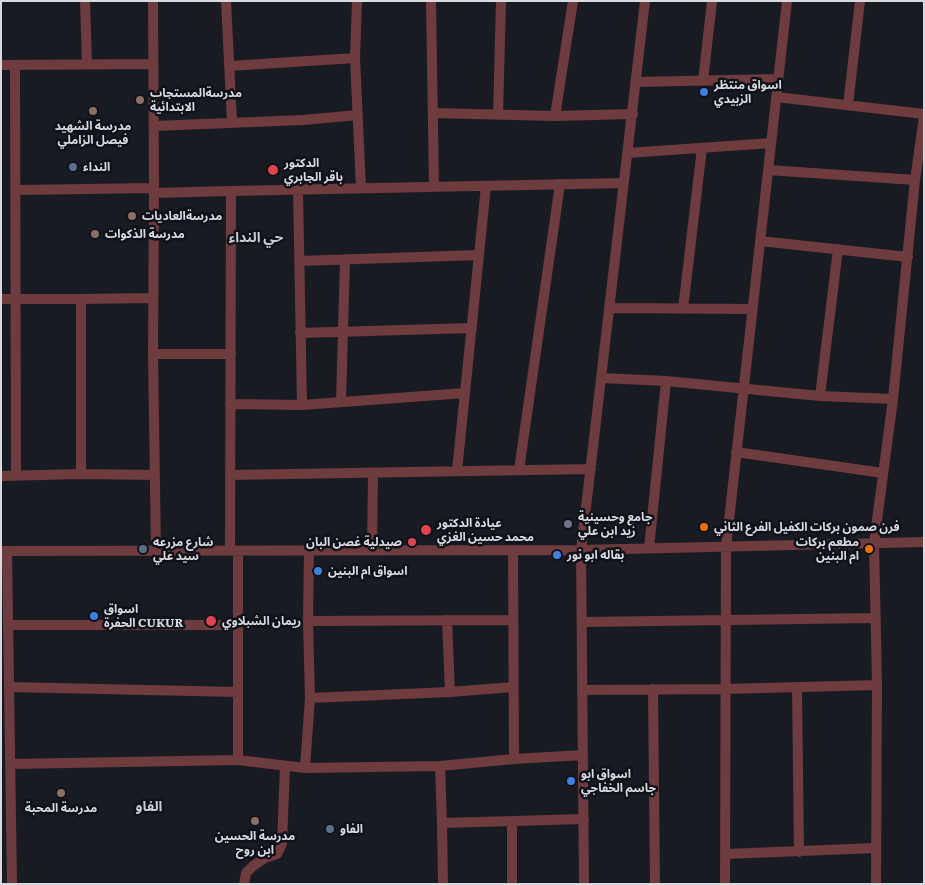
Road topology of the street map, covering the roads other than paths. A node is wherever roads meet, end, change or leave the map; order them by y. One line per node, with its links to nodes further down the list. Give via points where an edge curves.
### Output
1 (85, 1): 13 (street)
2 (153, 1): 14 (street)
3 (226, 1): 17 (street)
4 (357, 1): 12 (street)
5 (432, 1): 23 (street)
6 (501, 1): 26 (street)
7 (573, 1): 28 (street)
8 (645, 1): 20 (street)
9 (712, 1): 19 (street)
10 (787, 1): 18 (street)
11 (860, 1): 22 (street)
12 (355, 58): 17 (street); 25 (street)
13 (86, 64): 14 (street); 16 (street)
14 (152, 64): 30 (street)
15 (1, 65): 16 (street)
16 (15, 65): 42 (street)
17 (229, 66): 29 (street)
18 (778, 79): 19 (street); 21 (street)
19 (704, 81): 20 (street)
20 (636, 82): 24 (street)
21 (776, 97): 22 (street); 31 (street)
22 (848, 105): 27 (street)
23 (433, 113): 26 (street); 39 (street)
24 (633, 114): 28 (street); 33 (street)
25 (358, 115): 29 (street); 40 (street)
26 (498, 115): 28 (street)
27 (924, 115): 35 (street)
28 (555, 116)
29 (232, 122): 30 (street)
30 (154, 126): 43 (street)
31 (771, 143): 32 (street); 34 (street)
32 (702, 148): 33 (street); 56 (street)
33 (628, 153): 36 (street)
34 (768, 170): 35 (street); 45 (street)
35 (916, 180): 48 (street)
36 (624, 183): 37 (street); 55 (street)
37 (560, 184): 38 (street); 74 (street)
38 (486, 186): 39 (street); 47 (street)
39 (434, 187): 40 (street)
40 (361, 188): 41 (street)
41 (298, 189): 44 (street); 50 (street)
42 (16, 190): 43 (street); 53 (street)
43 (154, 190): 44 (street); 51 (street)
44 (231, 190): 62 (street)
45 (760, 241): 46 (street); 57 (street)
46 (838, 249): 48 (street); 67 (street)
47 (479, 255): 49 (street); 58 (street)
48 (908, 256): 68 (street)
49 (344, 259): 50 (street); 59 (street)
50 (299, 260): 60 (street)
51 (154, 298): 54 (street); 61 (street)
52 (1, 299): 53 (street)
53 (16, 299): 54 (street); 82 (street)
54 (81, 299): 78 (street)
55 (610, 308): 56 (street); 63 (street)
56 (683, 309): 57 (street)
57 (752, 309): 65 (street)
58 (472, 328): 59 (street); 66 (street)
59 (343, 331): 60 (street); 69 (street)
60 (300, 333): 71 (street)
61 (153, 354): 62 (street); 79 (street)
62 (231, 354): 70 (street)
63 (601, 378): 64 (street); 73 (street)
64 (666, 381): 65 (street); 86 (street)
65 (743, 388): 67 (street); 72 (street)
66 (465, 393): 69 (street); 75 (street)
67 (820, 396): 68 (street)
68 (893, 399): 77 (street)
69 (341, 402): 71 (street)
70 (230, 404): 71 (street); 80 (street)
71 (302, 405)
72 (736, 452): 77 (street); 85 (street)
73 (591, 469): 74 (street); 90 (street)
74 (519, 470): 75 (street)
75 (457, 471): 76 (street)
76 (373, 473): 80 (street); 88 (street)
77 (884, 473): 84 (street)
78 (81, 474): 79 (street); 82 (street)
79 (155, 475): 92 (street)
80 (230, 475): 93 (street)
81 (1, 476): 82 (street)
82 (16, 476)
83 (924, 542): 84 (street)
84 (874, 543): 85 (street); 94 (street)
85 (726, 547): 86 (street); 98 (street)
86 (649, 548): 90 (street)
87 (310, 550): 88 (street); 93 (street); 97 (street)
88 (372, 550): 89 (street)
89 (512, 550): 90 (street); 96 (street)
90 (581, 550): 99 (street)
91 (4, 551): 92 (street); 100 (street)
92 (156, 551): 93 (street)
93 (234, 551): 101 (street)
94 (876, 618): 98 (street); 102 (street)
95 (447, 620): 96 (street); 97 (street); 110 (street)
96 (513, 620): 104 (street)
97 (308, 621): 111 (street)
98 (726, 621): 99 (street); 107 (street)
99 (582, 622): 108 (street)
100 (8, 625): 101 (street); 103 (street)
101 (238, 625): 109 (street)
102 (877, 685): 105 (street); 122 (street)
103 (9, 687): 109 (street); 115 (street)
104 (514, 687): 110 (street); 113 (street)
105 (797, 687): 107 (street); 123 (street)
106 (653, 689): 107 (street); 108 (street); 130 (street)
107 (725, 689): 124 (street)
108 (582, 690): 112 (street)
109 (238, 692): 114 (street)
110 (450, 692): 111 (street)
111 (310, 698): 118 (street)
112 (583, 755): 113 (street); 119 (street)
113 (514, 759): 117 (street)
114 (238, 760): 115 (street); 116 (street)
115 (10, 764): 125 (street)
116 (285, 766): 118 (street); 126 (street, via 282,844 277,854 252,866 246,873)
117 (440, 766): 118 (street); 121 (street)
118 (305, 768)
119 (584, 819): 120 (street); 129 (street)
120 (512, 821): 121 (street); 128 (street)
121 (442, 823): 127 (street)
122 (876, 848): 123 (street); 132 (street)
123 (799, 852): 124 (street)
124 (726, 854): 131 (street)
125 (12, 884)
126 (244, 884)
127 (443, 884)
128 (512, 884)
129 (584, 884)
130 (655, 884)
131 (725, 884)
132 (876, 884)

